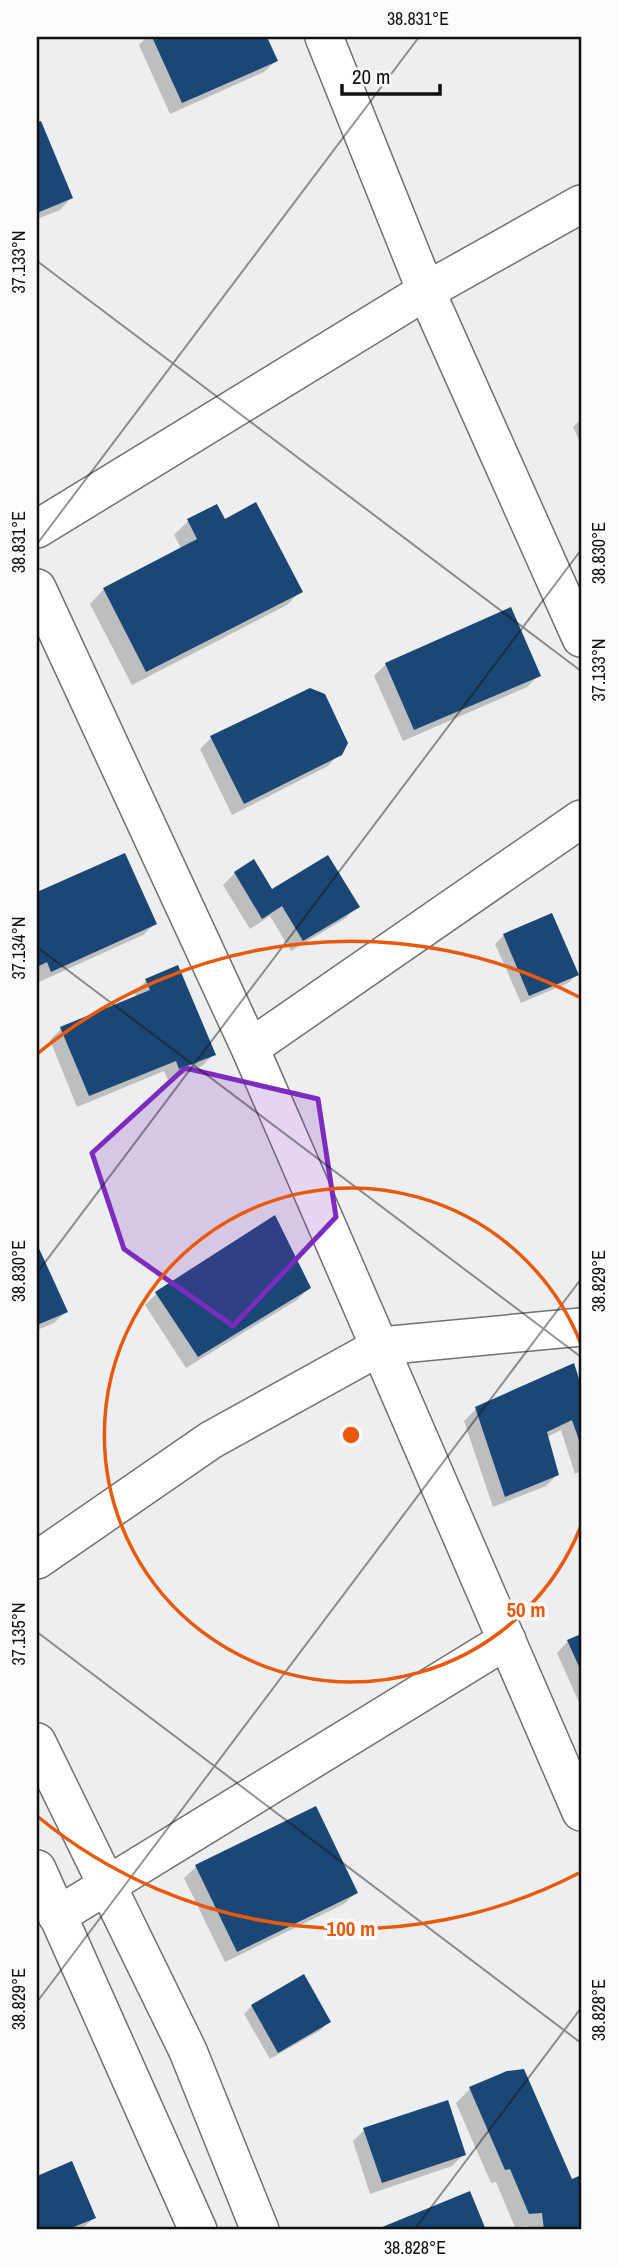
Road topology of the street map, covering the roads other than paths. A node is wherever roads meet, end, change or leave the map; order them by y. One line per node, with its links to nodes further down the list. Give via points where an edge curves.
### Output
1 (324, 37): 3 (street)
2 (581, 204): 3 (street)
3 (426, 291): 4 (street); 6 (street)
4 (37, 529)
5 (37, 588): 8 (street)
6 (581, 638)
7 (581, 819): 8 (street)
8 (250, 1048): 10 (street)
9 (581, 1327): 10 (street)
10 (381, 1346): 11 (street, via 211,1440); 12 (street)
11 (37, 1560)
12 (507, 1640): 14 (street); 16 (street)
13 (37, 1742): 16 (street)
14 (581, 1812)
15 (37, 1869): 17 (street)
16 (106, 1886): 17 (street); 19 (street, via 188,2051)
17 (57, 1916): 18 (street)
18 (198, 2230)
19 (260, 2230)

